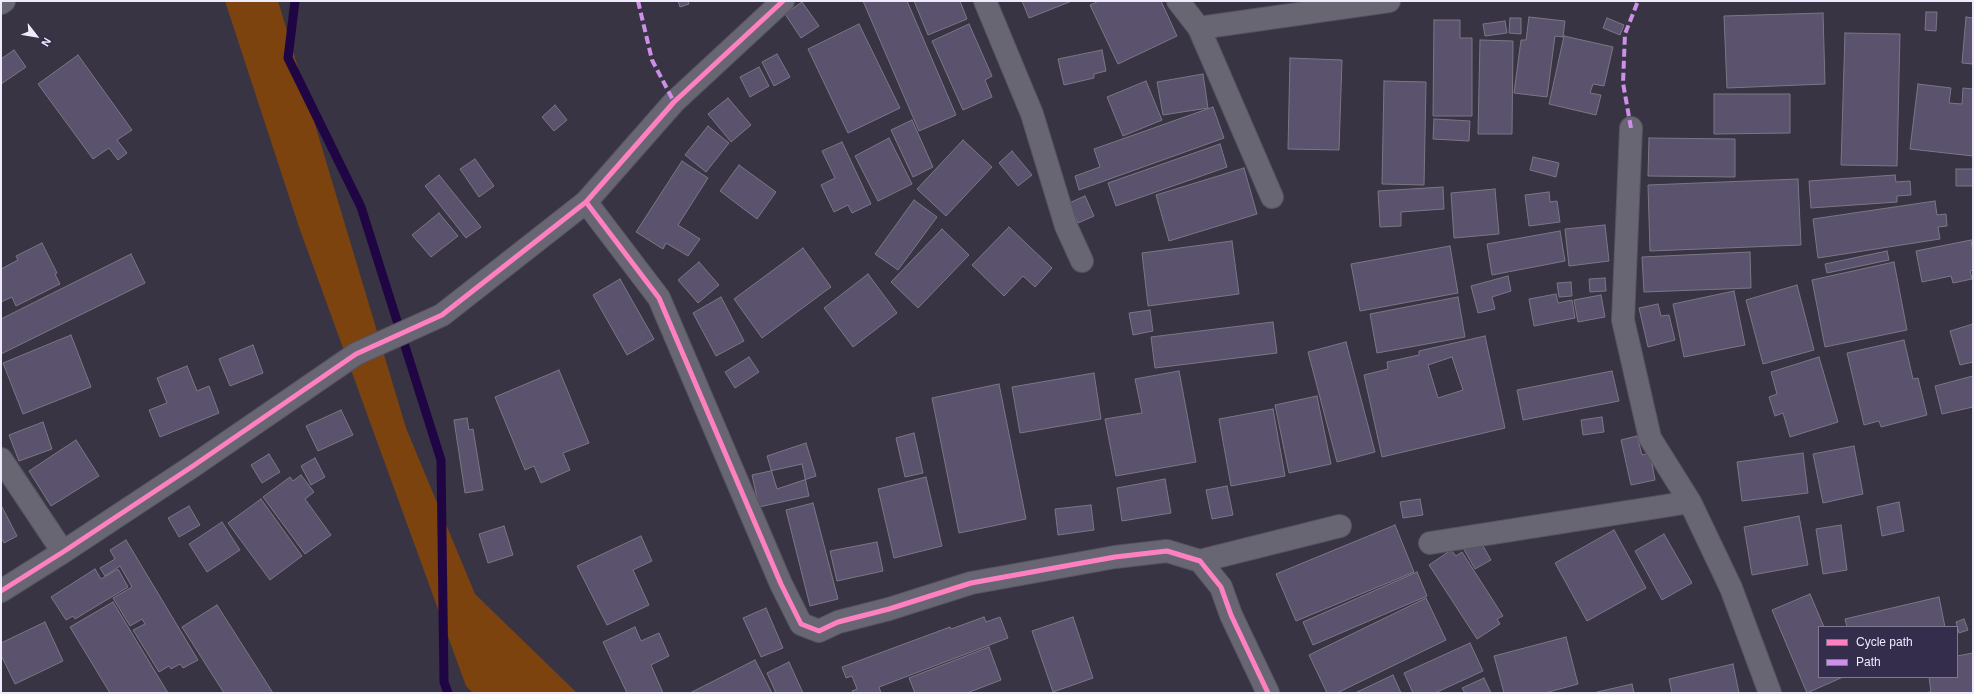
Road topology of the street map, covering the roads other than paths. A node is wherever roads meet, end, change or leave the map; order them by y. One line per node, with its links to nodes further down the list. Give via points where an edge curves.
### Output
1 (4, 1): 6 (street)
2 (783, 1): 10 (street, via 674,102)
3 (985, 1): 11 (street, via 1032,114 1066,226)
4 (1178, 1): 7 (street)
5 (1389, 1): 7 (street)
6 (1, 3)
7 (1199, 28): 9 (street)
8 (1631, 128): 13 (street, via 1623,320 1650,438)
9 (1272, 197)
10 (586, 202): 16 (street, via 442,314 356,354); 17 (street, via 659,298 781,584 801,624 819,631 838,622 971,583 1115,557 1166,551)
11 (1082, 261)
12 (1, 459): 16 (street)
13 (1690, 502): 15 (street); 20 (street, via 1730,588)
14 (1340, 526): 17 (street)
15 (1430, 543)
16 (63, 552): 18 (street)
17 (1200, 561): 19 (street, via 1221,587 1231,615)
18 (1, 591)
19 (1268, 693)
20 (1770, 693)

